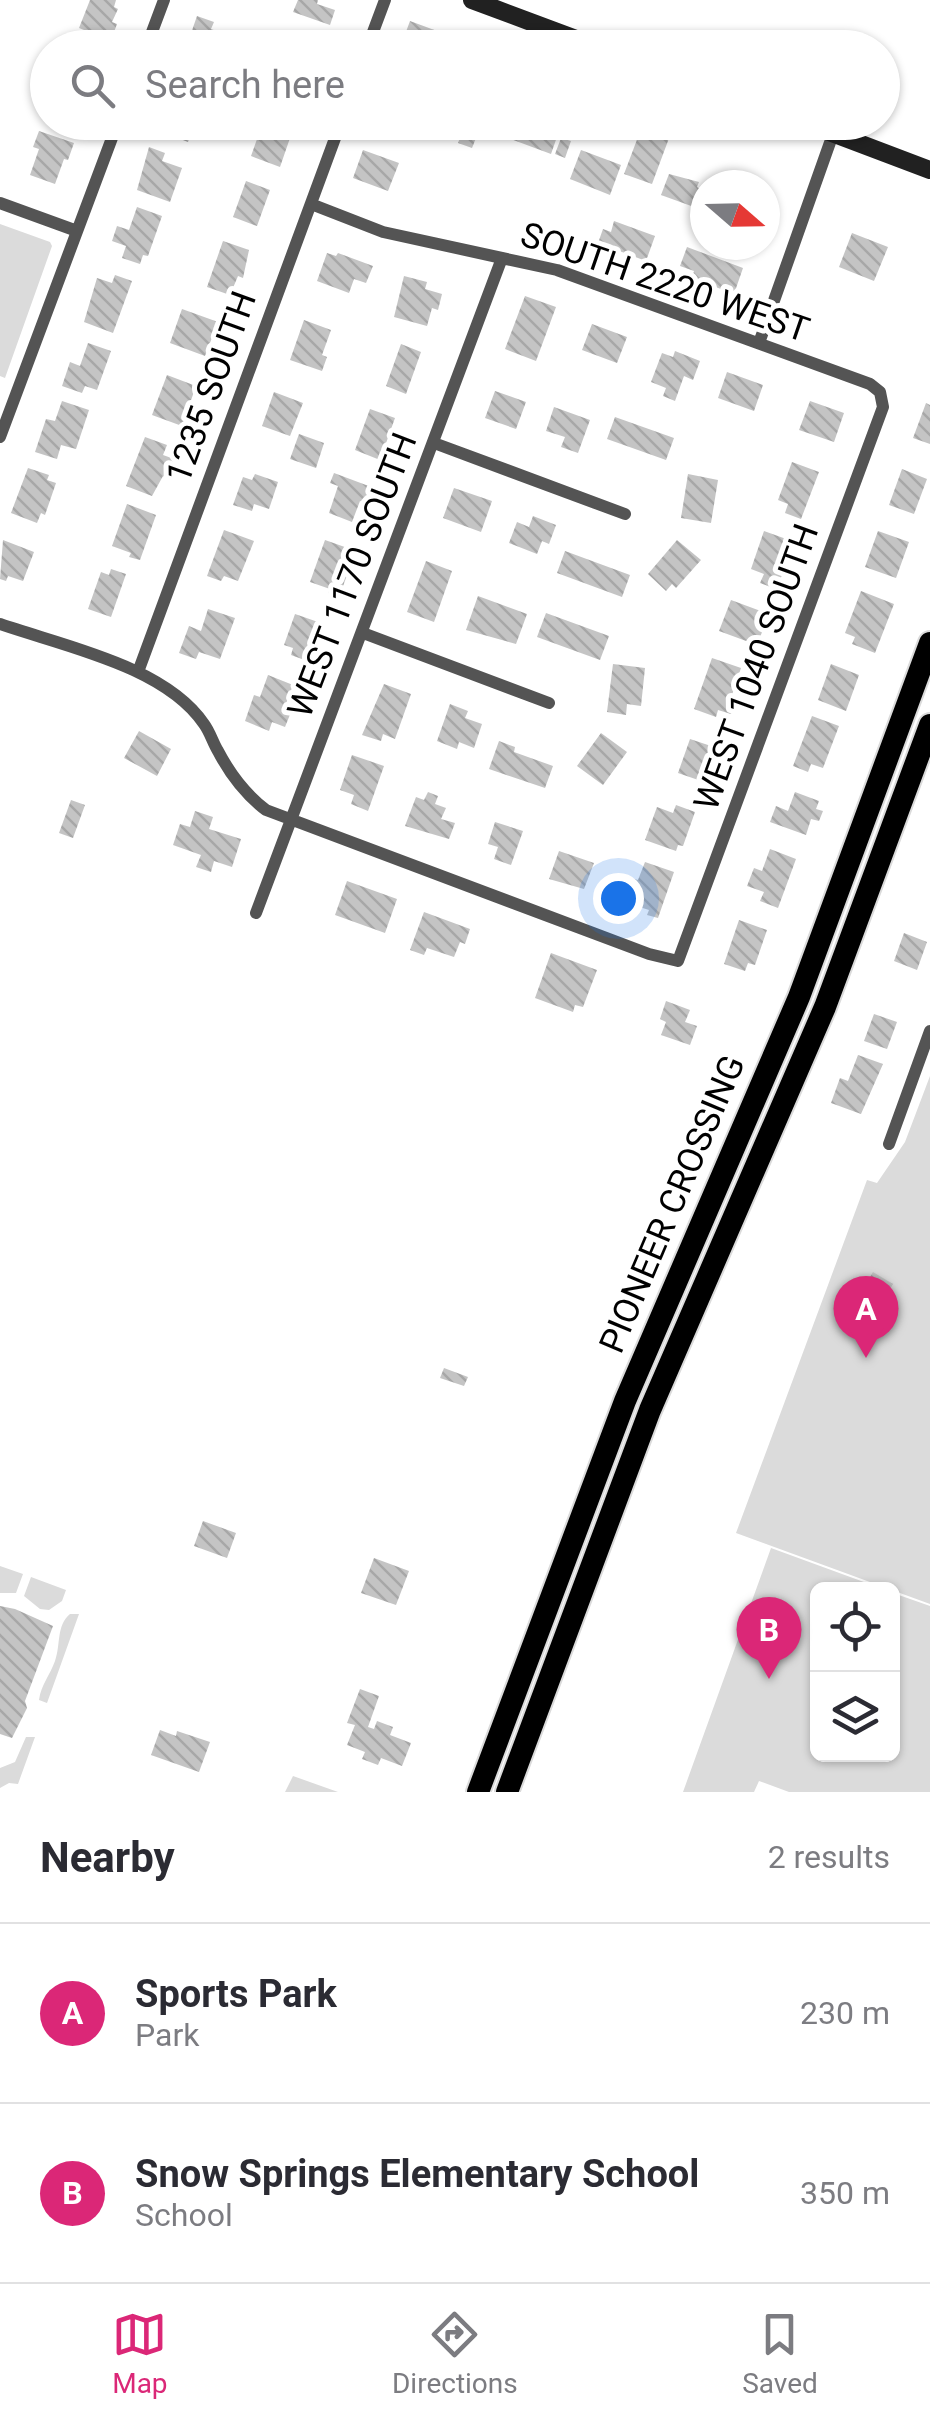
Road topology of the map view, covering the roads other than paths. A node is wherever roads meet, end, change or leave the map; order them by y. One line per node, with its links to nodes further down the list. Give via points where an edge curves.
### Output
1 (164, 0): 4 (street)
2 (384, 0): 5 (street)
3 (472, 0): 6 (main road)
4 (153, 30)
5 (374, 30)
6 (552, 30)
7 (111, 140): 14 (street)
8 (334, 140): 13 (street, 1235 SOUTH)
9 (831, 140): 16 (street)
10 (849, 140): 11 (main road)
11 (930, 170)
12 (0, 203): 14 (street)
13 (311, 204): 15 (street, SOUTH 2220 WEST, via 384,232); 24 (street, 1235 SOUTH)
14 (77, 230): 18 (street)
15 (502, 258): 16 (street, SOUTH 2220 WEST, via 556,270); 19 (street, WEST 1170 SOUTH)
16 (759, 343): 17 (street, SOUTH 2220 WEST)
17 (880, 392): 27 (street, WEST 1040 SOUTH, via 883,407 678,961)
18 (0, 436)
19 (434, 443): 20 (street); 22 (street, WEST 1170 SOUTH)
20 (625, 514)
21 (0, 624): 24 (street)
22 (363, 633): 25 (street); 27 (street, WEST 1170 SOUTH)
23 (930, 643): 31 (highway, PIONEER CROSSING, via 799,998 625,1401)
24 (138, 672): 27 (street, via 172,691 204,723 246,795)
25 (549, 704)
26 (930, 725): 32 (highway, PIONEER CROSSING, via 825,1007 650,1410)
27 (292, 820): 28 (street, WEST 1170 SOUTH)
28 (256, 914)
29 (930, 1031): 30 (street)
30 (889, 1144)
31 (478, 1792)
32 (507, 1792)

